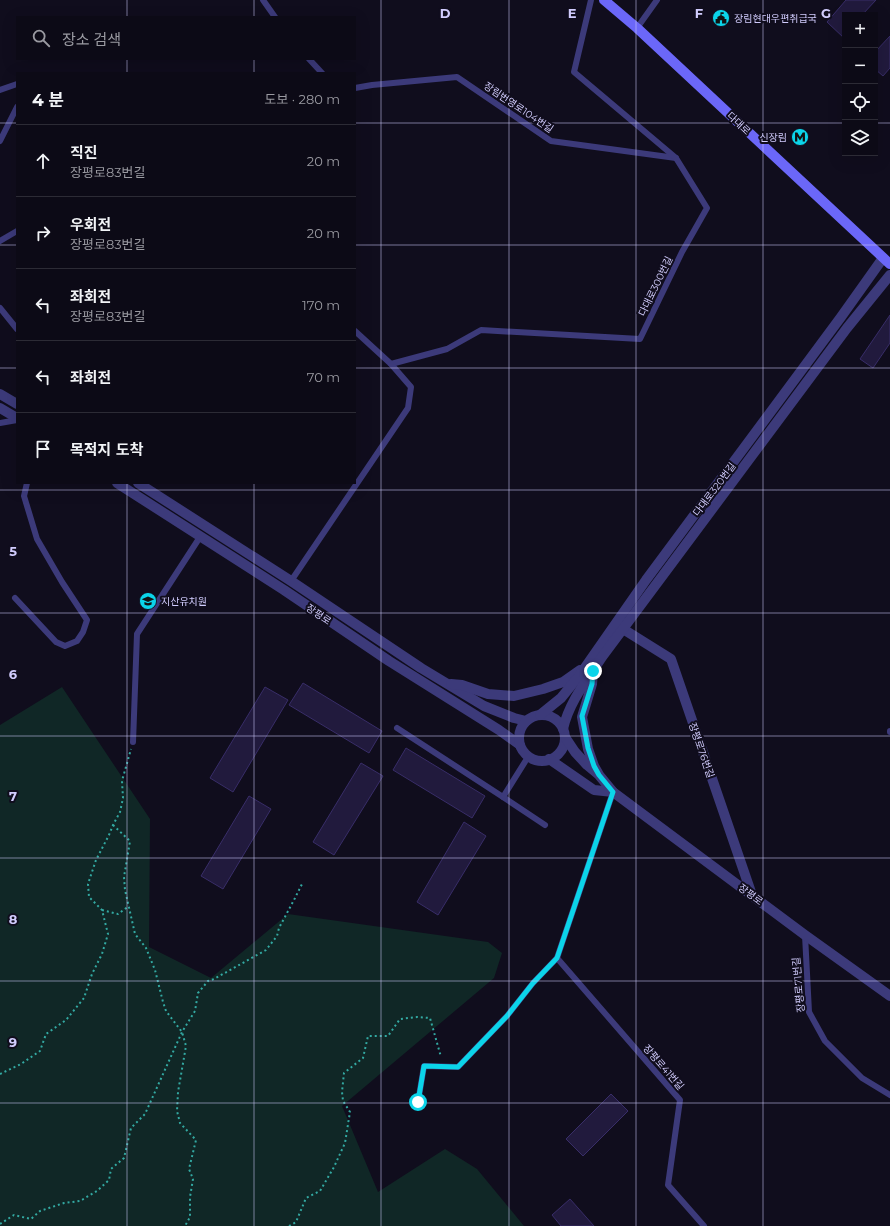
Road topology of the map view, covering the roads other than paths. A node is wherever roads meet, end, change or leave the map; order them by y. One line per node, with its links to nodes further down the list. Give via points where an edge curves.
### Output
1 (263, 0): 5 (lane)
2 (591, 0): 14 (lane, 다대로300번길, via 574,72)
3 (604, 0): 6 (main road, 다대로)
4 (657, 0): 6 (lane)
5 (274, 16)
6 (637, 28): 17 (main road, 다대로)
7 (310, 60): 8 (lane)
8 (321, 72)
9 (16, 84): 11 (lane)
10 (356, 88): 14 (lane, 장림번영로104번길, via 457,77 551,141)
11 (0, 90)
12 (16, 109): 13 (lane)
13 (0, 141)
14 (676, 158): 22 (lane, 다대로300번길, via 707,208 682,252 640,339 481,330 447,349)
15 (16, 232): 16 (lane)
16 (0, 241)
17 (887, 261): 38 (street, 다대로320번길, via 836,324 646,580)
18 (890, 275): 37 (street, 다대로320번길, via 847,328)
19 (0, 308): 20 (lane)
20 (16, 328)
21 (356, 332): 22 (lane)
22 (391, 364): 34 (lane, via 411,387 408,408)
23 (0, 394): 24 (street)
24 (16, 403)
25 (0, 408): 26 (street)
26 (16, 418)
27 (16, 419): 28 (lane)
28 (0, 423)
29 (27, 484): 36 (lane, via 24,496 37,539 87,620 83,632 77,641 65,646 56,642)
30 (119, 484): 33 (street, 장평로)
31 (140, 484): 32 (street, 장평로)
32 (206, 528): 33 (street); 34 (street, 장평로)
33 (200, 537): 35 (street, 장평로); 44 (lane, via 137,634)
34 (290, 581): 35 (street); 39 (street, 장평로)
35 (284, 590): 45 (street, 장평로, via 389,662 499,730)
36 (15, 598)
37 (623, 629): 38 (street, 다대로320번길); 52 (street, 장평로76번길, via 671,658)
38 (590, 668): 39 (street, via 563,682 514,696 488,694 462,685); 40 (street, 다대로320번길, via 561,698); 43 (street, 다대로320번길, via 565,718); 48 (street, via 592,684 582,716 588,748)
39 (447, 684): 41 (street, 장평로, via 484,706)
40 (540, 714): 41 (street); 43 (street, via 555,719 561,724)
41 (526, 721): 45 (street, via 519,734)
42 (397, 728): 50 (lane)
43 (564, 733): 47 (street, via 563,747); 48 (street, via 575,752)
44 (133, 742)
45 (520, 746): 46 (street)
46 (528, 757): 47 (street, via 538,761); 50 (lane)
47 (549, 760): 49 (street, via 594,790)
48 (599, 775): 49 (street, 장평로)
49 (613, 792): 52 (street, 장평로); 54 (lane)
50 (503, 796): 51 (lane)
51 (545, 825)
52 (752, 895): 53 (street, 장평로)
53 (804, 934): 55 (street, 장평로); 56 (lane, 장평로71번길, via 809,1012 825,1042 862,1078)
54 (557, 958): 57 (lane, via 458,1067 424,1066); 58 (lane, 장평로41번길, via 680,1100 668,1186)
55 (890, 996)
56 (890, 1095)
57 (418, 1102)
58 (704, 1226)

